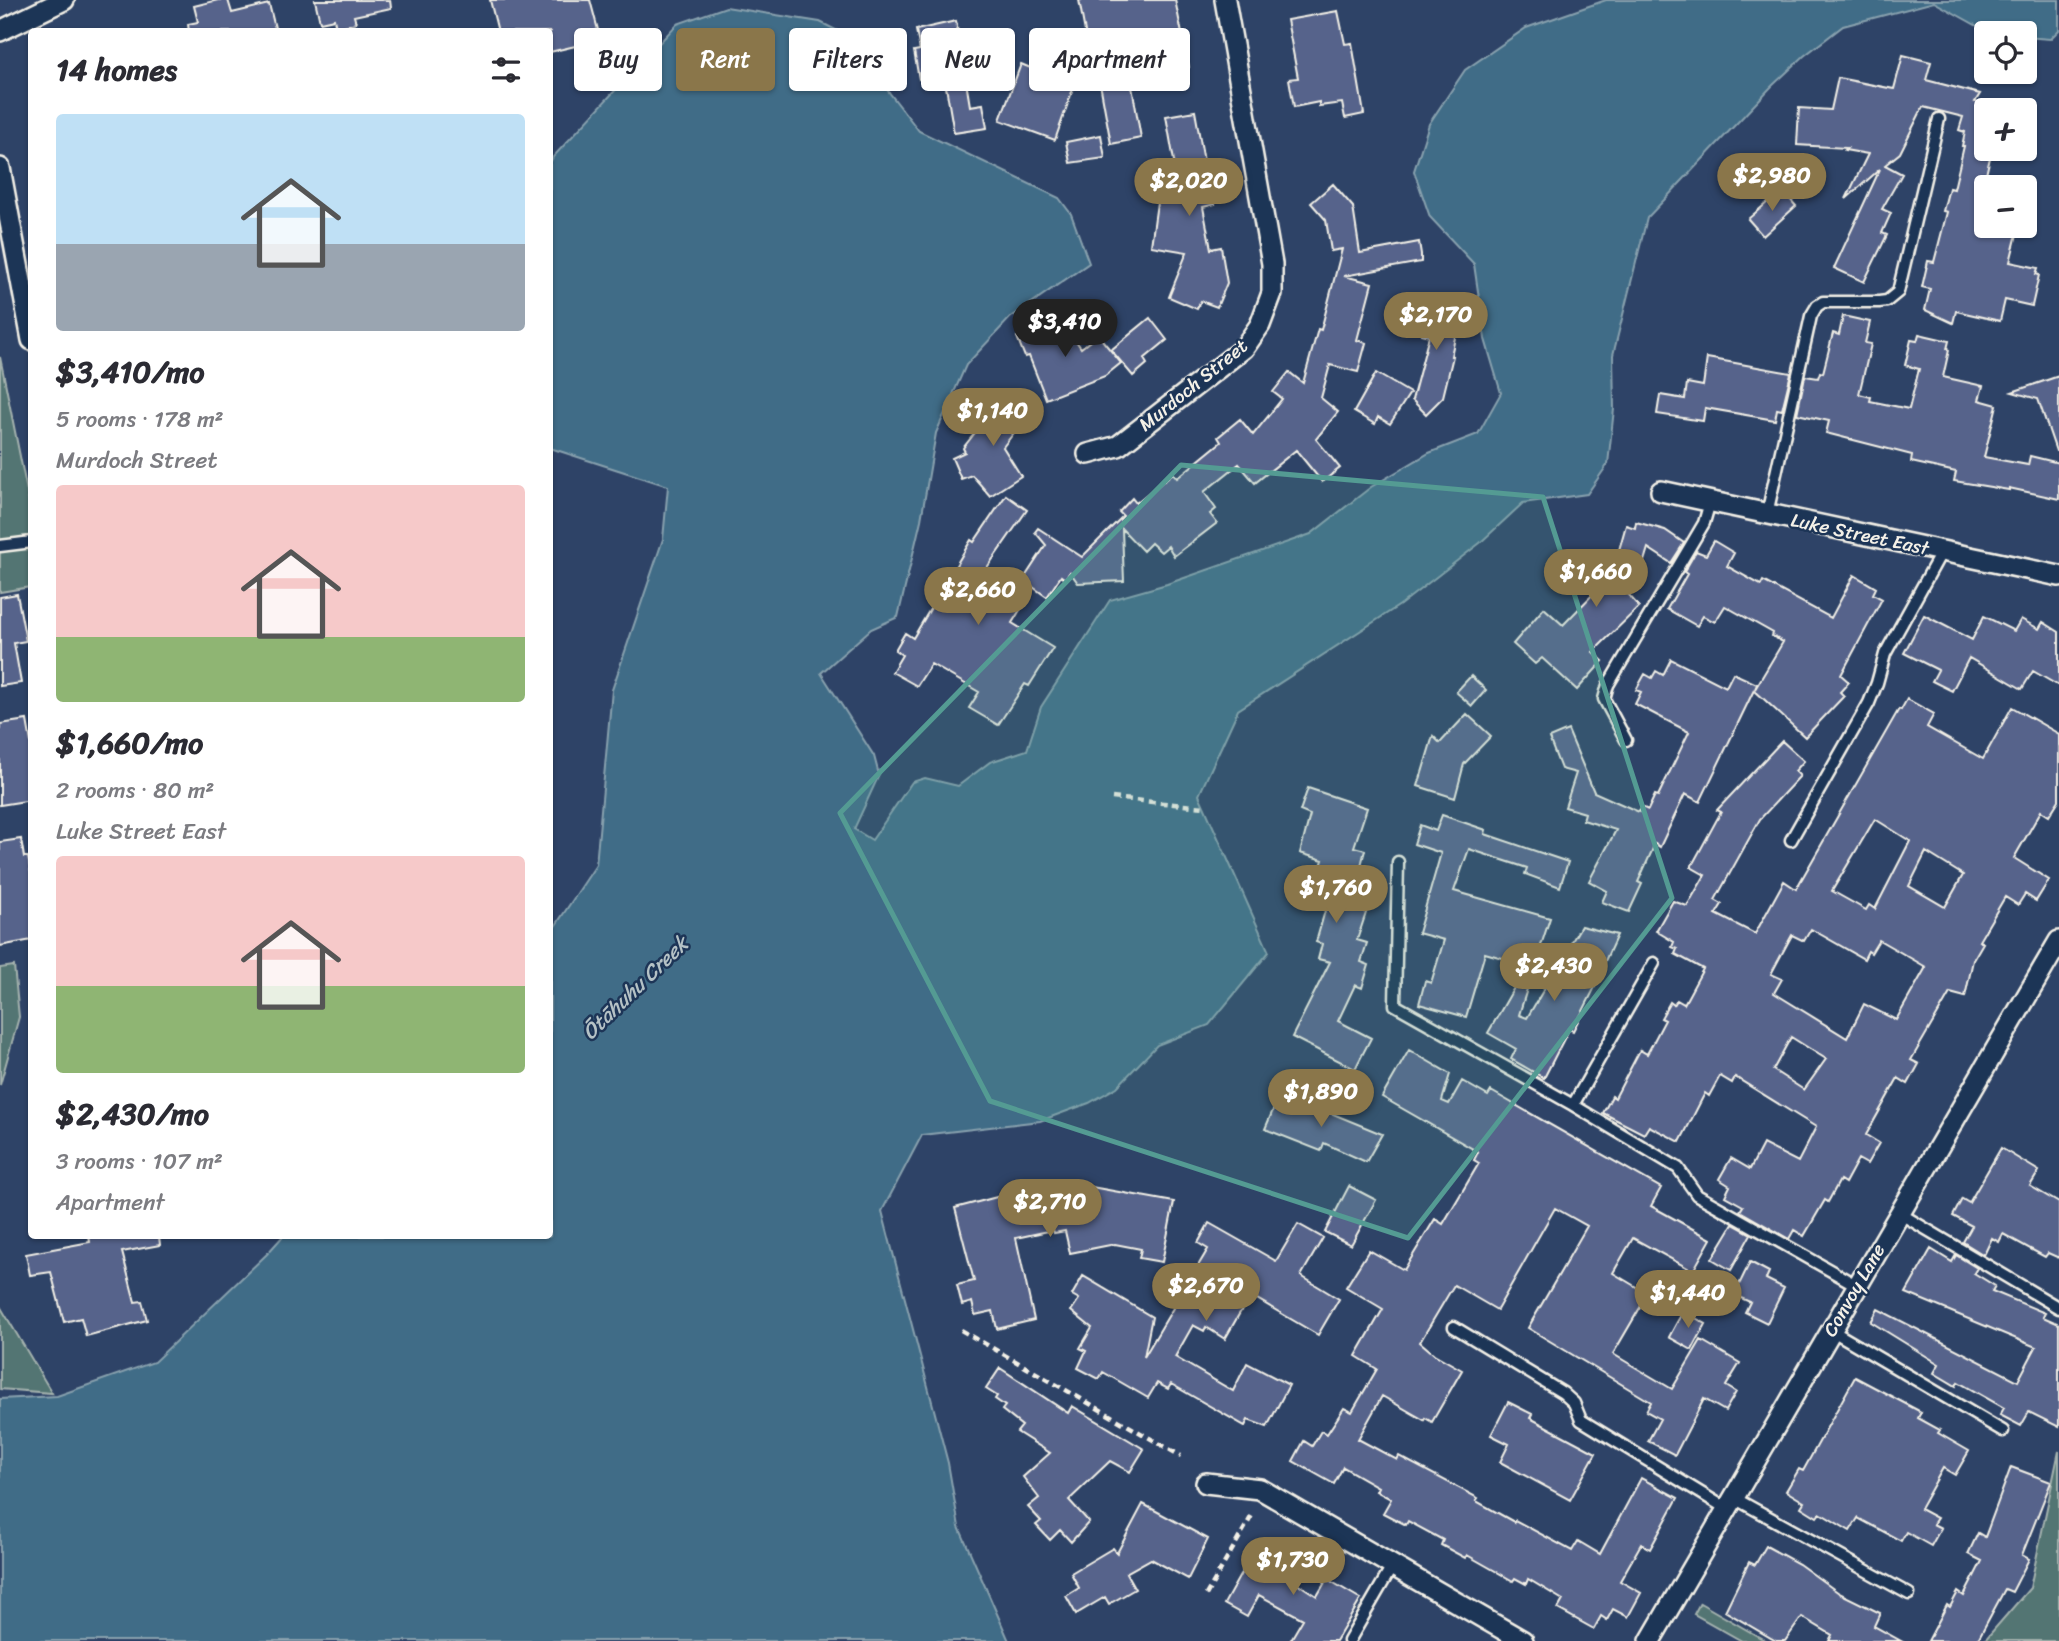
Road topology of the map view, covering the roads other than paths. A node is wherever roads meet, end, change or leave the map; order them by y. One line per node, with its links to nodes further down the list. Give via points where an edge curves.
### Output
1 (64, 0): 3 (street)
2 (1225, 0): 7 (street, Murdoch Street, via 1272,264 1272,293 1260,325 1244,348 1118,446)
3 (0, 31)
4 (1939, 119): 10 (lane, via 1898,292 1879,302 1823,302 1811,316)
5 (0, 168): 6 (street)
6 (28, 318)
7 (1088, 454)
8 (1661, 491): 9 (street, Luke Street East)
9 (1710, 502): 10 (street, Luke Street East); 15 (lane, via 1704,523 1608,685 1604,699)
10 (1768, 514): 13 (street, Luke Street East)
11 (28, 542): 12 (lane)
12 (0, 546)
13 (1942, 551): 14 (street, Luke Street East); 16 (lane, via 1885,654 1869,703)
14 (2059, 576)
15 (1626, 740)
16 (1791, 840)
17 (1398, 862): 20 (lane, via 1395,1005)
18 (2059, 941): 21 (street, Convoy Lane)
19 (1654, 963): 20 (lane)
20 (1573, 1105): 22 (lane, via 1678,1168 1696,1195)
21 (1899, 1213): 22 (street, Convoy Lane); 23 (lane)
22 (1856, 1286): 25 (street, Convoy Lane)
23 (2059, 1308)
24 (1454, 1328): 28 (lane, via 1563,1393 1574,1403 1581,1420)
25 (1831, 1329): 26 (lane); 28 (street, Convoy Lane)
26 (2003, 1430)
27 (1206, 1483): 29 (street, via 1260,1489)
28 (1730, 1504): 30 (lane); 33 (street, Convoy Lane)
29 (1393, 1565): 31 (lane); 32 (street)
30 (1909, 1594)
31 (1349, 1641)
32 (1523, 1641)
33 (1650, 1641)

